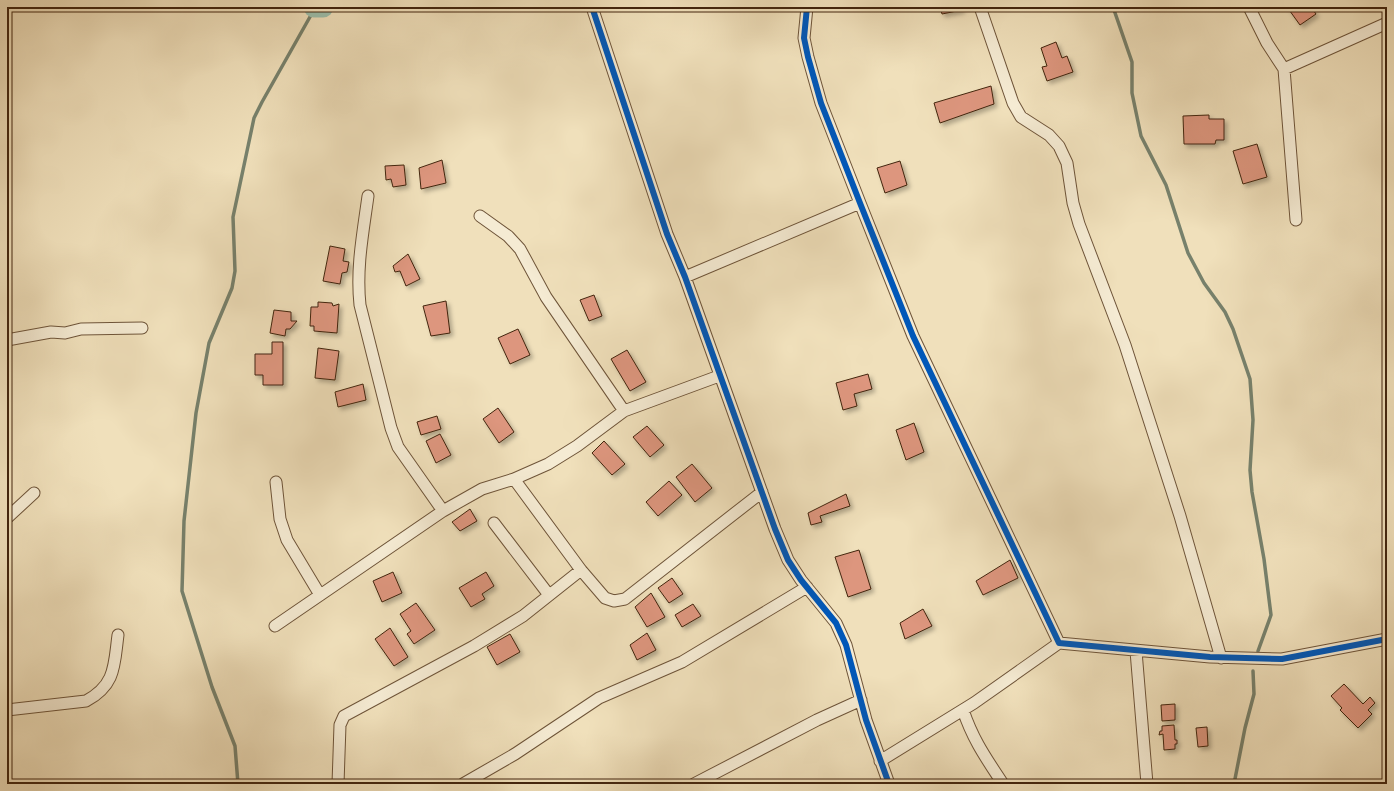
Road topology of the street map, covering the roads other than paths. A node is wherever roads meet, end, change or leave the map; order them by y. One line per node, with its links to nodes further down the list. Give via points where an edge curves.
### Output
1 (592, 7): 11 (street, via 667,234)
2 (808, 7): 8 (street, via 804,38 808,57 821,103)
3 (980, 7): 32 (street, via 1013,103 1021,116 1049,135 1059,146 1067,163 1079,224 1125,345 1180,516)
4 (1249, 7): 6 (street)
5 (1387, 23): 6 (street)
6 (1284, 69): 10 (street)
7 (368, 196): 20 (street, via 359,258 360,305 398,447)
8 (860, 203): 11 (street); 30 (street, via 913,336)
9 (480, 216): 15 (street, via 508,236 520,249 546,297)
10 (1296, 220)
11 (685, 277): 14 (street)
12 (142, 328): 13 (street, via 81,329)
13 (7, 340)
14 (720, 376): 15 (street); 18 (street)
15 (624, 411): 16 (street, via 566,454)
16 (514, 479): 20 (street, via 482,489); 23 (street)
17 (276, 482): 25 (street, via 280,519 287,540)
18 (762, 492): 23 (street, via 625,599 614,601 605,598); 24 (street, via 788,560)
19 (34, 493): 21 (street)
20 (443, 511): 25 (street)
21 (7, 518)
22 (494, 523): 26 (street)
23 (581, 570): 26 (street)
24 (807, 587): 33 (street, via 836,623 846,645); 38 (street, via 682,662 599,698 515,754)
25 (320, 595): 27 (street)
26 (549, 595): 37 (street, via 523,616 474,646 344,716 340,725)
27 (275, 626)
28 (118, 635): 34 (street, via 112,673 107,685 98,694 86,700)
29 (1387, 639): 32 (street, via 1282,659)
30 (1058, 643): 31 (street); 35 (street)
31 (1136, 651): 32 (street); 42 (street)
32 (1221, 658)
33 (861, 700): 36 (street); 39 (street)
34 (7, 710)
35 (962, 710): 36 (street); 41 (street, via 978,747)
36 (880, 760): 40 (street)
37 (338, 784)
38 (463, 784)
39 (694, 784)
40 (889, 784)
41 (1003, 784)
42 (1147, 784)

